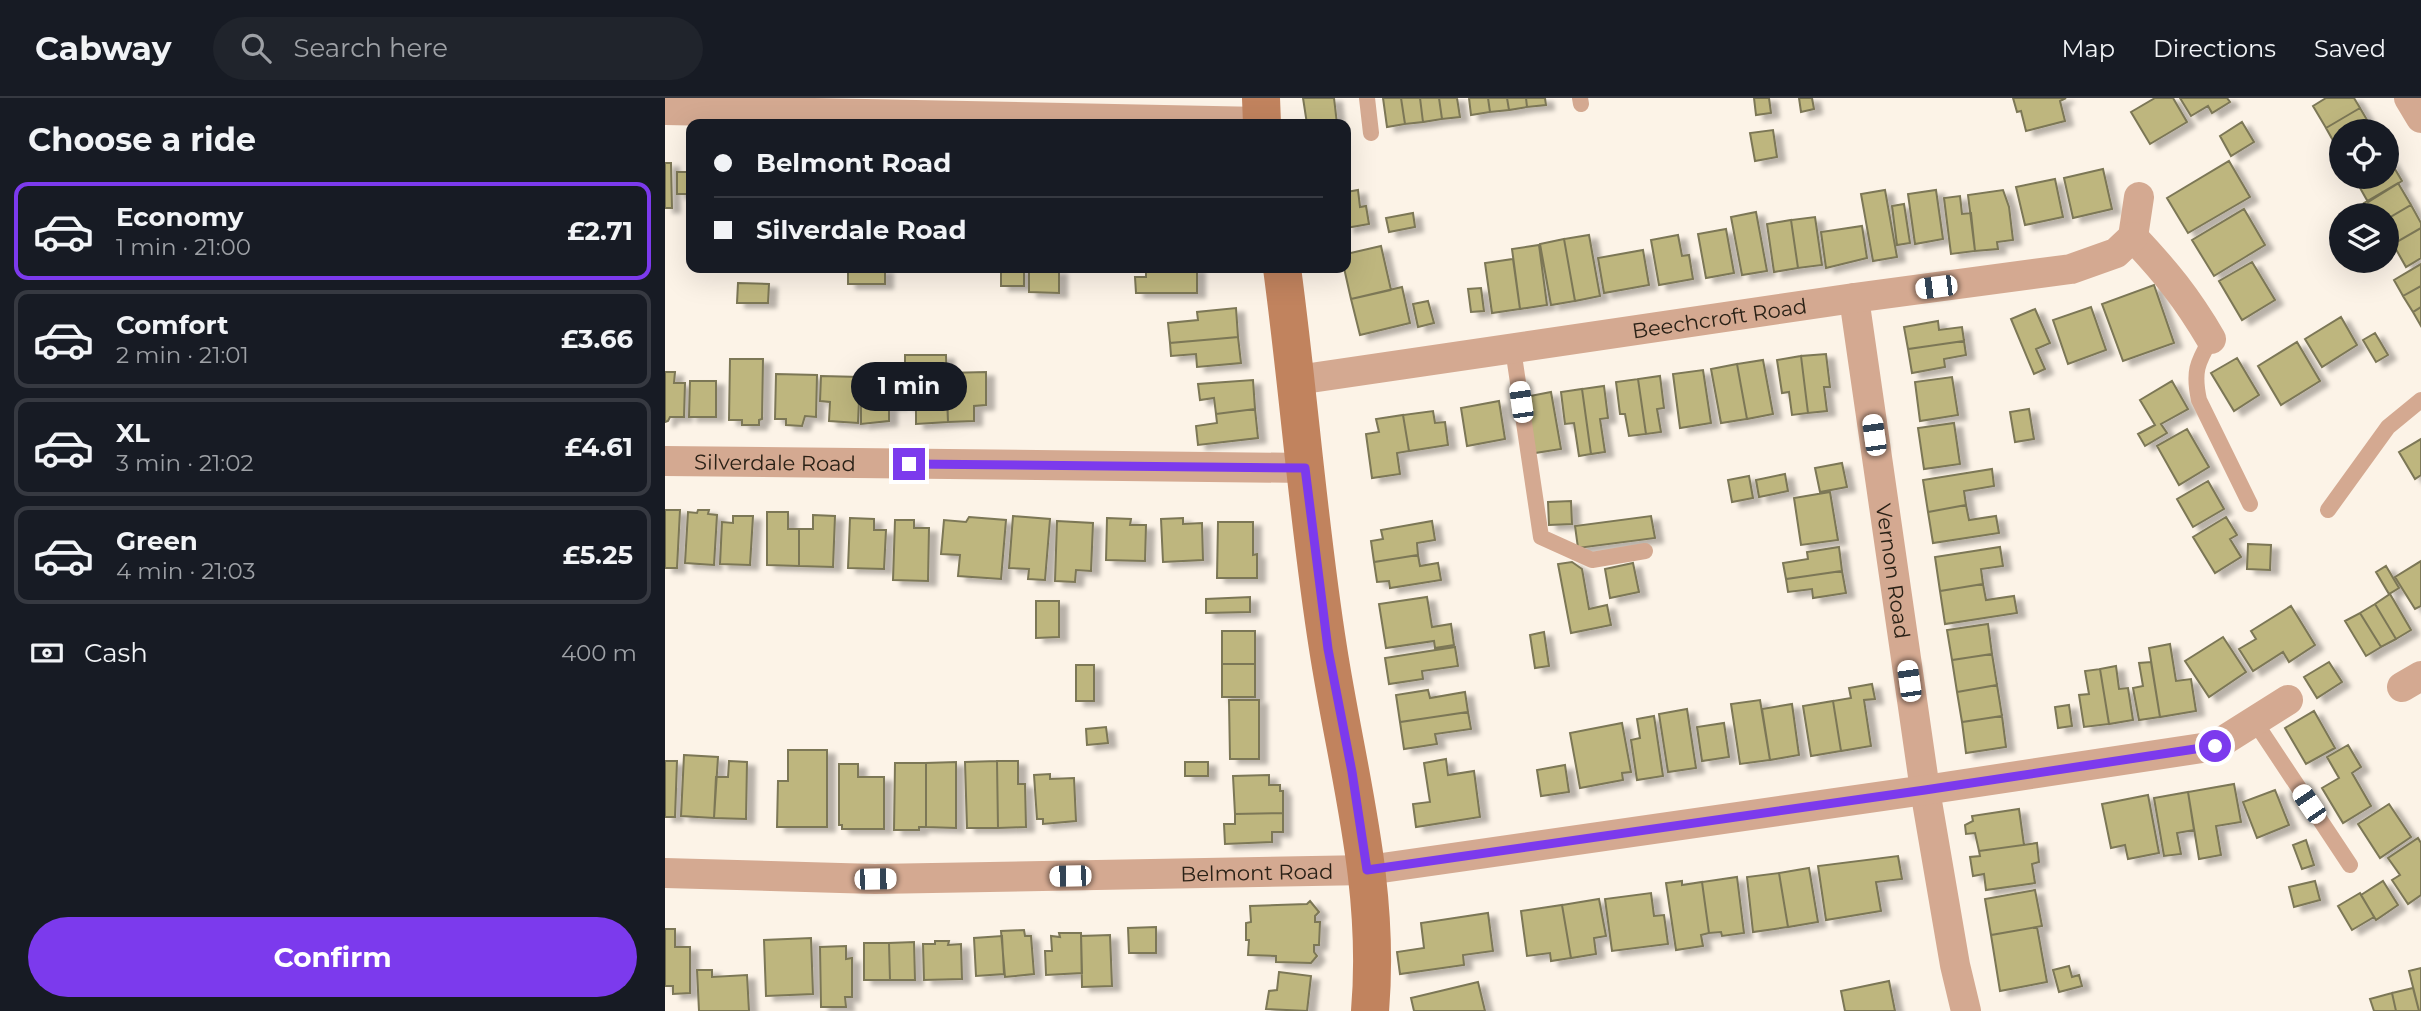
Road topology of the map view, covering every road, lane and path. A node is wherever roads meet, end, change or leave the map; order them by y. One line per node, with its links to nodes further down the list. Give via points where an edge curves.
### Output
1 (1367, 98): 7 (lane)
2 (2409, 98): 6 (street)
3 (765, 105): 4 (street); 5 (street)
4 (665, 110)
5 (1262, 115)
6 (2421, 118)
7 (1371, 133)
8 (2139, 197): 9 (street)
9 (2133, 237): 11 (street, Beechcroft Road, via 2116,253 2071,269); 12 (street, via 2189,302)
10 (1283, 273): 14 (main road)
11 (1854, 298): 13 (street, Beechcroft Road); 23 (street, Vernon Road)
12 (2211, 339): 18 (lane, via 2197,364 2199,400)
13 (1513, 349): 14 (street, Beechcroft Road); 20 (lane, via 1541,537 1592,560)
14 (1297, 380): 17 (main road)
15 (2421, 400): 19 (lane, via 2388,427)
16 (665, 461): 17 (street, Silverdale Road)
17 (1305, 468): 25 (main road, via 1328,649)
18 (2250, 504)
19 (2328, 510)
20 (1645, 551)
21 (2288, 700): 22 (street, Belmont Road)
22 (2255, 722): 23 (street, Belmont Road, via 2215,746); 24 (lane)
23 (1925, 790): 25 (street, Belmont Road); 28 (street, Vernon Road)
24 (2350, 865)
25 (1367, 870): 26 (street, Belmont Road, via 875,879); 27 (main road, via 1373,976)
26 (665, 873)
27 (1370, 1011)
28 (1966, 1011)

